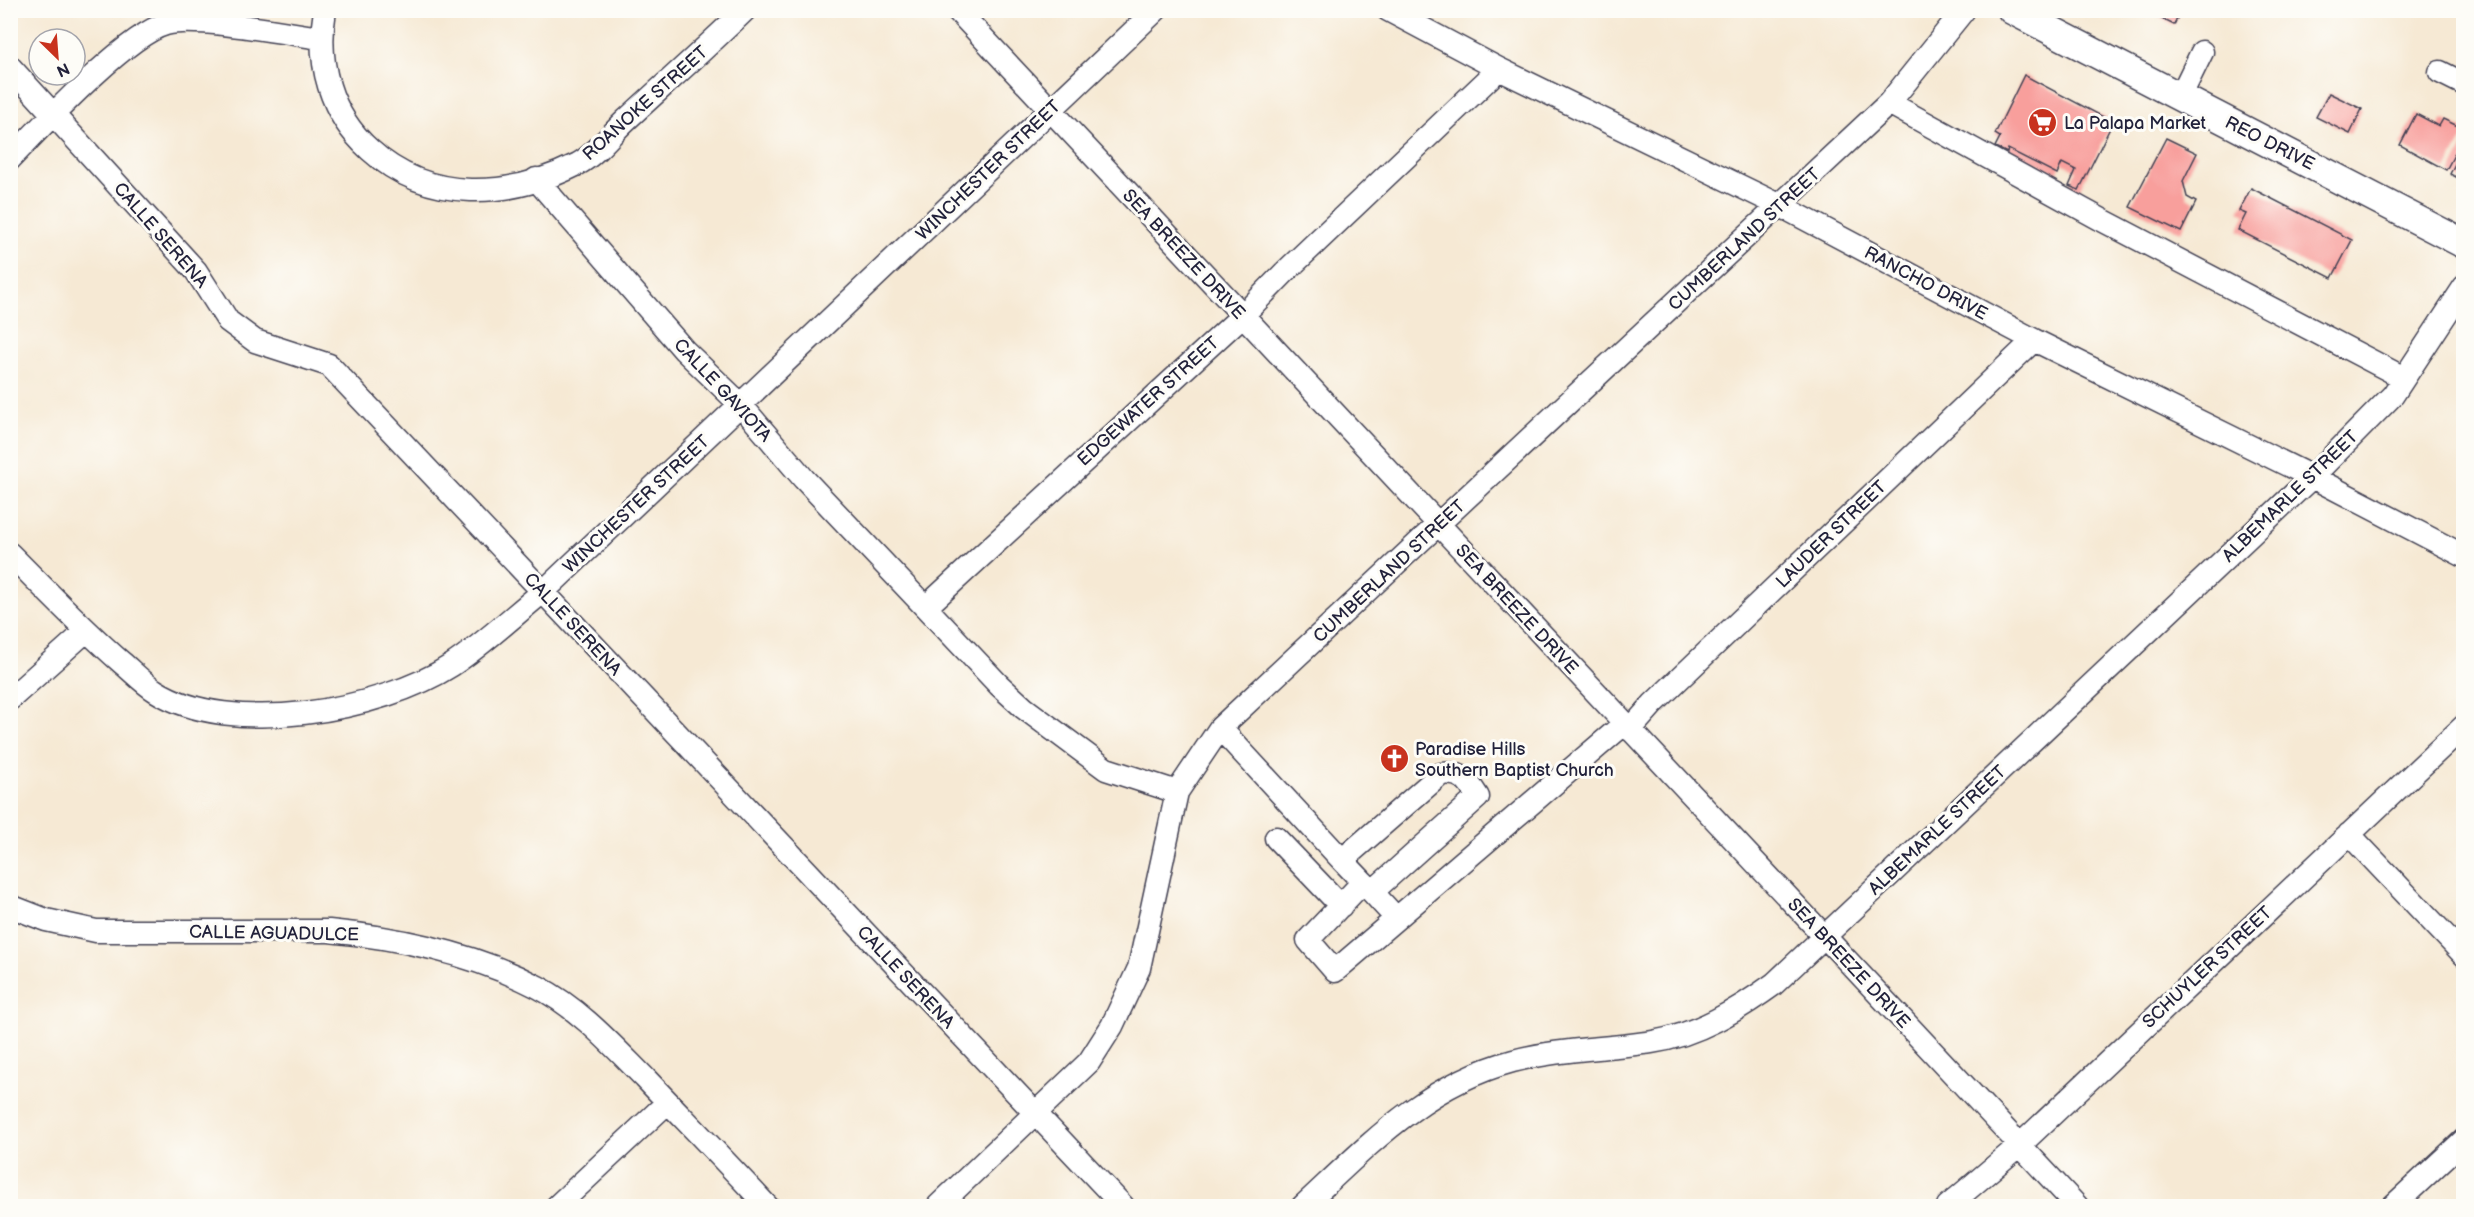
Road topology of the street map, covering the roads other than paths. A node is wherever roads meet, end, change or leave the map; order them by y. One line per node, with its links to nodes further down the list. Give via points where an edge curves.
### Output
1 (325, 10): 8 (street)
2 (745, 10): 19 (street, ROANOKE STREET, via 580,163)
3 (957, 10): 16 (street, SEA BREEZE DRIVE)
4 (1156, 10): 16 (street, WINCHESTER STREET)
5 (1388, 10): 11 (street, RANCHO DRIVE)
6 (1965, 10): 15 (street, CUMBERLAND STREET)
7 (2012, 10): 14 (main road, REO DRIVE)
8 (320, 38): 17 (street, via 205,24 166,24 132,44); 19 (street, via 325,76 340,113 364,144 394,169 432,186 473,191)
9 (2202, 52): 14 (street)
10 (10, 67): 17 (street, CALLE SERENA)
11 (1499, 69): 20 (street, RANCHO DRIVE); 23 (street, EDGEWATER STREET)
12 (2439, 72): 13 (street)
13 (2463, 84)
14 (2180, 97): 21 (main road, REO DRIVE)
15 (1889, 103): 20 (street, CUMBERLAND STREET); 25 (street)
16 (1050, 110): 23 (street, SEA BREEZE DRIVE); 26 (street, WINCHESTER STREET)
17 (53, 113): 18 (street); 31 (street, CALLE SERENA, via 196,271 228,321 255,341 329,366)
18 (10, 159)
19 (536, 179): 26 (street, CALLE GAVIOTA, via 684,350)
20 (1781, 206): 24 (street, RANCHO DRIVE); 28 (street, CUMBERLAND STREET)
21 (2463, 243)
22 (2463, 287): 25 (street, ALBEMARLE STREET)
23 (1242, 316): 28 (street, SEA BREEZE DRIVE); 32 (street, EDGEWATER STREET)
24 (2034, 340): 27 (street, RANCHO DRIVE); 36 (street, LAUDER STREET)
25 (2404, 378): 27 (street, ALBEMARLE STREET, via 2393,395)
26 (741, 405): 31 (street, WINCHESTER STREET); 32 (street, CALLE GAVIOTA, via 804,479)
27 (2312, 477): 30 (street, RANCHO DRIVE); 48 (street, ALBEMARLE STREET)
28 (1439, 525): 36 (street, SEA BREEZE DRIVE); 37 (street, CUMBERLAND STREET)
29 (10, 554): 33 (street, WINCHESTER STREET)
30 (2463, 556)
31 (544, 591): 33 (street, WINCHESTER STREET, via 453,664 414,685 351,705 285,714 224,712 181,705 154,690); 51 (street, CALLE SERENA)
32 (926, 607): 38 (street, CALLE GAVIOTA, via 1024,708 1106,769)
33 (86, 631): 34 (street)
34 (10, 699)
35 (2463, 726): 41 (street, SCHUYLER STREET)
36 (1627, 727): 40 (street, LAUDER STREET); 48 (street, SEA BREEZE DRIVE)
37 (1220, 728): 38 (street, CUMBERLAND STREET); 43 (street)
38 (1177, 792): 51 (street, CUMBERLAND STREET, via 1138,968 1112,1026 1089,1062)
39 (1478, 797): 40 (street, via 1489,807); 43 (street, via 1467,779 1454,772 1442,774); 44 (street)
40 (1518, 813): 47 (street, LAUDER STREET)
41 (2349, 834): 49 (street); 53 (street, SCHUYLER STREET)
42 (1276, 838): 46 (street)
43 (1342, 860): 44 (street)
44 (1368, 887): 46 (street); 47 (street)
45 (10, 906): 50 (street, CALLE AGUADULCE, via 46,920 96,931 329,931 396,939 459,955 539,987 588,1021)
46 (1341, 906): 47 (street, LAUDER STREET, via 1308,940 1335,971)
47 (1396, 918)
48 (1825, 938): 53 (street, SEA BREEZE DRIVE); 58 (street, ALBEMARLE STREET, via 1774,984 1701,1027 1653,1042 1543,1054 1452,1085 1405,1113)
49 (2463, 955)
50 (668, 1102): 54 (street); 55 (street, CALLE AGUADULCE)
51 (1036, 1116): 56 (street, CUMBERLAND STREET); 57 (street, CALLE SERENA)
52 (2463, 1140): 61 (street)
53 (2020, 1145): 59 (street, SCHUYLER STREET); 60 (street, SEA BREEZE DRIVE)
54 (557, 1206)
55 (767, 1206)
56 (938, 1206)
57 (1123, 1206)
58 (1303, 1206)
59 (1948, 1206)
60 (2077, 1206)
61 (2393, 1206)

